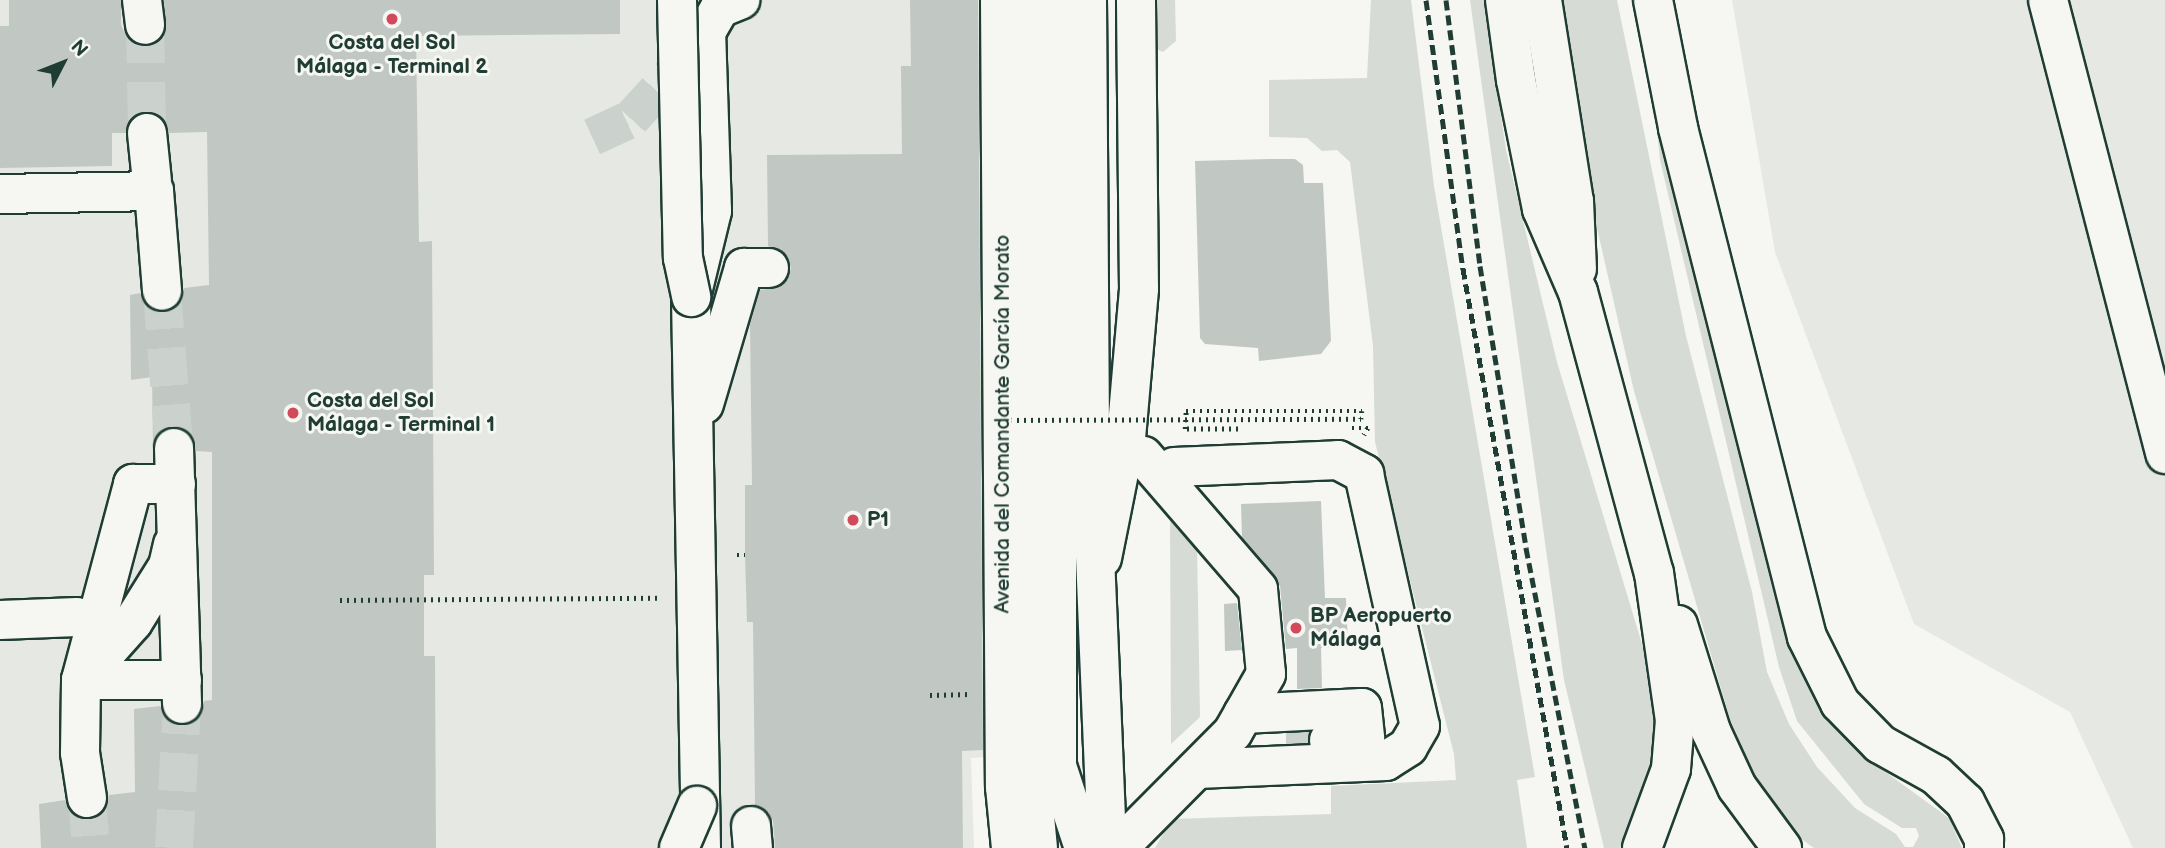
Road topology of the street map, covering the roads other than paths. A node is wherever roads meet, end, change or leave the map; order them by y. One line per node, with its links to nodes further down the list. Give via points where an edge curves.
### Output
1 (677, 0): 19 (street, bridge, via 683,258)
2 (740, 0): 12 (street)
3 (1000, 0): 39 (street, Avenida del Comandante García Morato, via 1005,787)
4 (1033, 0): 40 (street, Avenida del Comandante García Morato, via 1031,747)
5 (1057, 0): 41 (street, via 1057,766)
6 (1087, 0): 26 (street, via 1090,437)
7 (1136, 0): 20 (street, via 1139,289)
8 (1505, 0): 18 (street, via 1542,209)
9 (1542, 0): 18 (street, via 1574,201)
10 (1653, 0): 46 (street, via 1678,128 1807,637 1840,703 1880,744 1936,775 1965,802)
11 (2048, 0): 22 (street)
12 (702, 11): 19 (street, via 712,211); 38 (street, via 703,40 676,179 678,454)
13 (147, 133): 14 (street)
14 (152, 181)
15 (0, 194): 17 (street, via 154,191)
16 (768, 268): 21 (street, via 744,268)
17 (162, 291)
18 (1578, 292): 25 (street)
19 (691, 297): 21 (street)
20 (1126, 438): 26 (street); 34 (street, via 1258,589 1266,674)
21 (693, 444): 36 (street)
22 (2165, 454)
23 (1174, 467): 34 (street, via 1338,460 1364,474 1420,726 1408,747 1386,761)
24 (177, 524): 27 (street); 30 (street, via 169,566); 31 (street, via 175,466 133,484)
25 (1654, 573): 44 (street, via 1675,720 1671,769); 45 (street, via 1684,638 1711,731 1737,788)
26 (1097, 579): 42 (street)
27 (180, 601): 30 (street); 31 (street, via 182,692)
28 (77, 617): 29 (street)
29 (0, 620)
30 (134, 622): 31 (street)
31 (81, 680): 35 (street, via 80,753)
32 (1329, 740): 34 (street, via 1365,739 1362,708)
33 (1286, 741): 34 (street)
34 (1220, 742): 43 (street)
35 (87, 798)
36 (697, 806): 37 (street, bridge); 38 (street)
37 (679, 848)
38 (698, 848)
39 (1011, 848)
40 (1038, 848)
41 (1084, 848)
42 (1107, 848)
43 (1118, 848)
44 (1642, 848)
45 (1782, 848)
46 (1984, 848)

